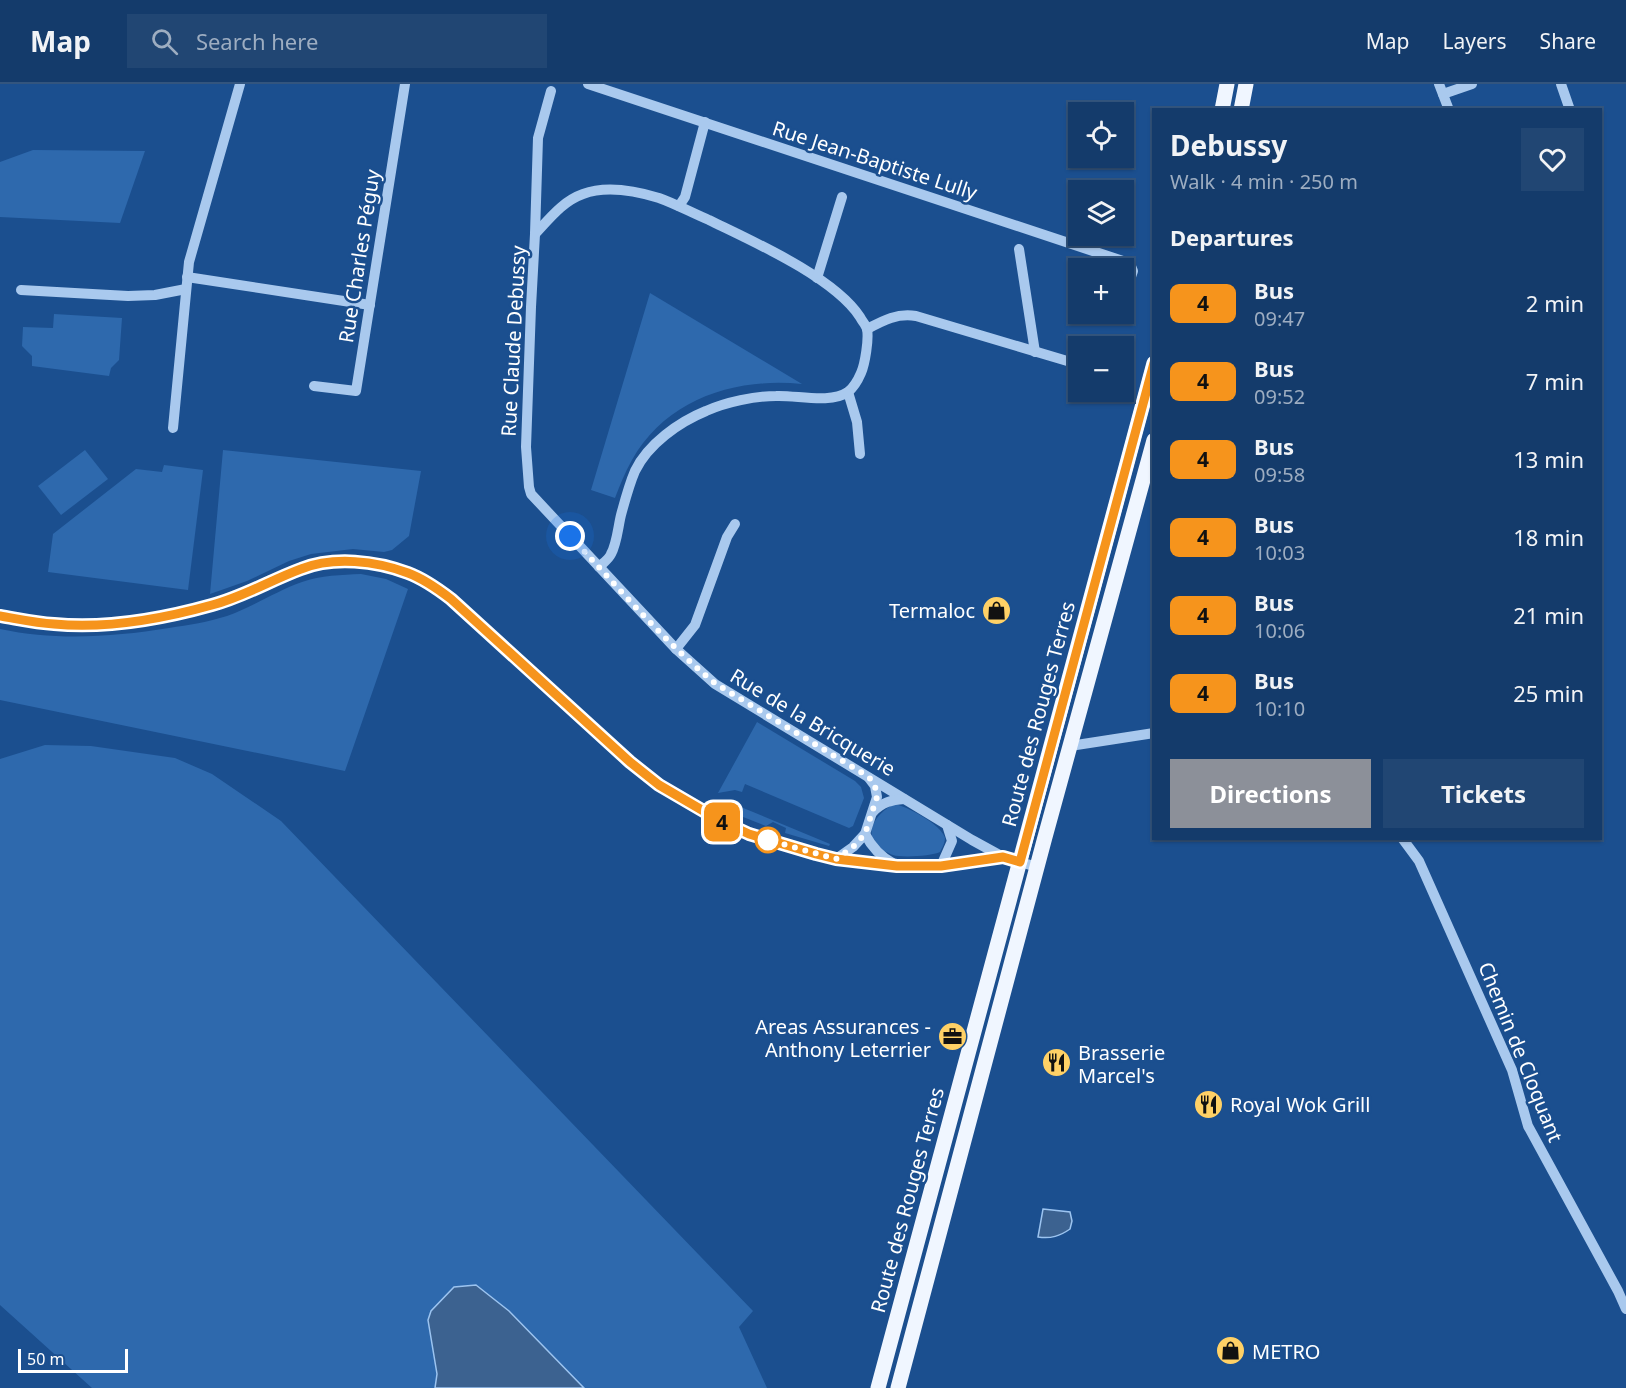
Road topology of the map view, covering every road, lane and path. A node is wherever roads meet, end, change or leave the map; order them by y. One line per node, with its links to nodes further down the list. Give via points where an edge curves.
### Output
1 (240, 84): 20 (street)
2 (405, 84): 24 (street, Rue Charles Péguy)
3 (588, 84): 14 (street, Rue Jean-Baptiste Lully)
4 (1227, 84): 10 (main road)
5 (1246, 84): 11 (main road)
6 (1472, 84): 8 (street)
7 (1561, 84): 13 (street)
8 (1441, 89): 12 (street)
9 (551, 91): 17 (street, Rue Claude Debussy, via 538,138)
10 (1222, 108)
11 (1241, 108)
12 (1448, 108)
13 (1569, 108)
14 (705, 123): 16 (street, via 685,198); 19 (street, Rue Jean-Baptiste Lully)
15 (842, 197): 21 (street)
16 (679, 206): 17 (street, via 619,190 584,193 558,208); 21 (street)
17 (536, 234): 35 (street, Rue Claude Debussy, via 526,447 529,487 540,505)
18 (1020, 249): 26 (street)
19 (1117, 258)
20 (187, 277): 22 (street); 24 (street)
21 (817, 278): 25 (street, via 839,294)
22 (186, 289): 23 (street, via 128,296); 31 (street)
23 (21, 290)
24 (370, 305): 29 (street, Rue Charles Péguy, via 356,391)
25 (867, 329): 26 (street, via 905,314); 30 (street, via 862,371)
26 (1035, 352): 27 (street)
27 (1068, 361)
28 (1152, 370): 48 (main road, Route des Rouges Terres)
29 (314, 386)
30 (848, 392): 33 (street, via 857,422); 35 (street, via 820,398 759,397 706,410 682,423 646,453 635,470 611,556)
31 (173, 428)
32 (1152, 447): 39 (main road, Route des Rouges Terres)
33 (860, 454)
34 (735, 524): 37 (street, via 695,625)
35 (599, 567): 37 (street, Rue de la Bricquerie)
36 (0, 616): 47 (street, via 55,625 133,622 212,605 327,562 389,567 410,574 451,599 659,785 749,834)
37 (676, 649): 40 (street, Rue de la Bricquerie, via 716,684)
38 (1152, 733): 39 (street)
39 (1070, 746): 51 (main road, Route des Rouges Terres)
40 (869, 777): 41 (street, Rue de la Bricquerie); 42 (street, via 877,797)
41 (905, 799): 42 (street, via 892,800); 43 (street, Rue de la Bricquerie)
42 (872, 813): 44 (street)
43 (947, 824): 46 (street, Rue de la Bricquerie); 50 (street, via 952,841)
44 (865, 834): 47 (street); 49 (street, via 877,852)
45 (1403, 840): 52 (street, Chemin de Cloquant, via 1419,861 1512,1070 1528,1126)
46 (1003, 857): 48 (street, Rue de la Bricquerie); 50 (street)
47 (836, 859): 49 (street)
48 (1020, 862): 51 (street, Rue de la Bricquerie); 53 (main road, Route des Rouges Terres)
49 (897, 866): 50 (street)
50 (941, 866)
51 (1037, 867): 54 (main road, Route des Rouges Terres)
52 (1626, 1309)
53 (878, 1388)
54 (898, 1388)

